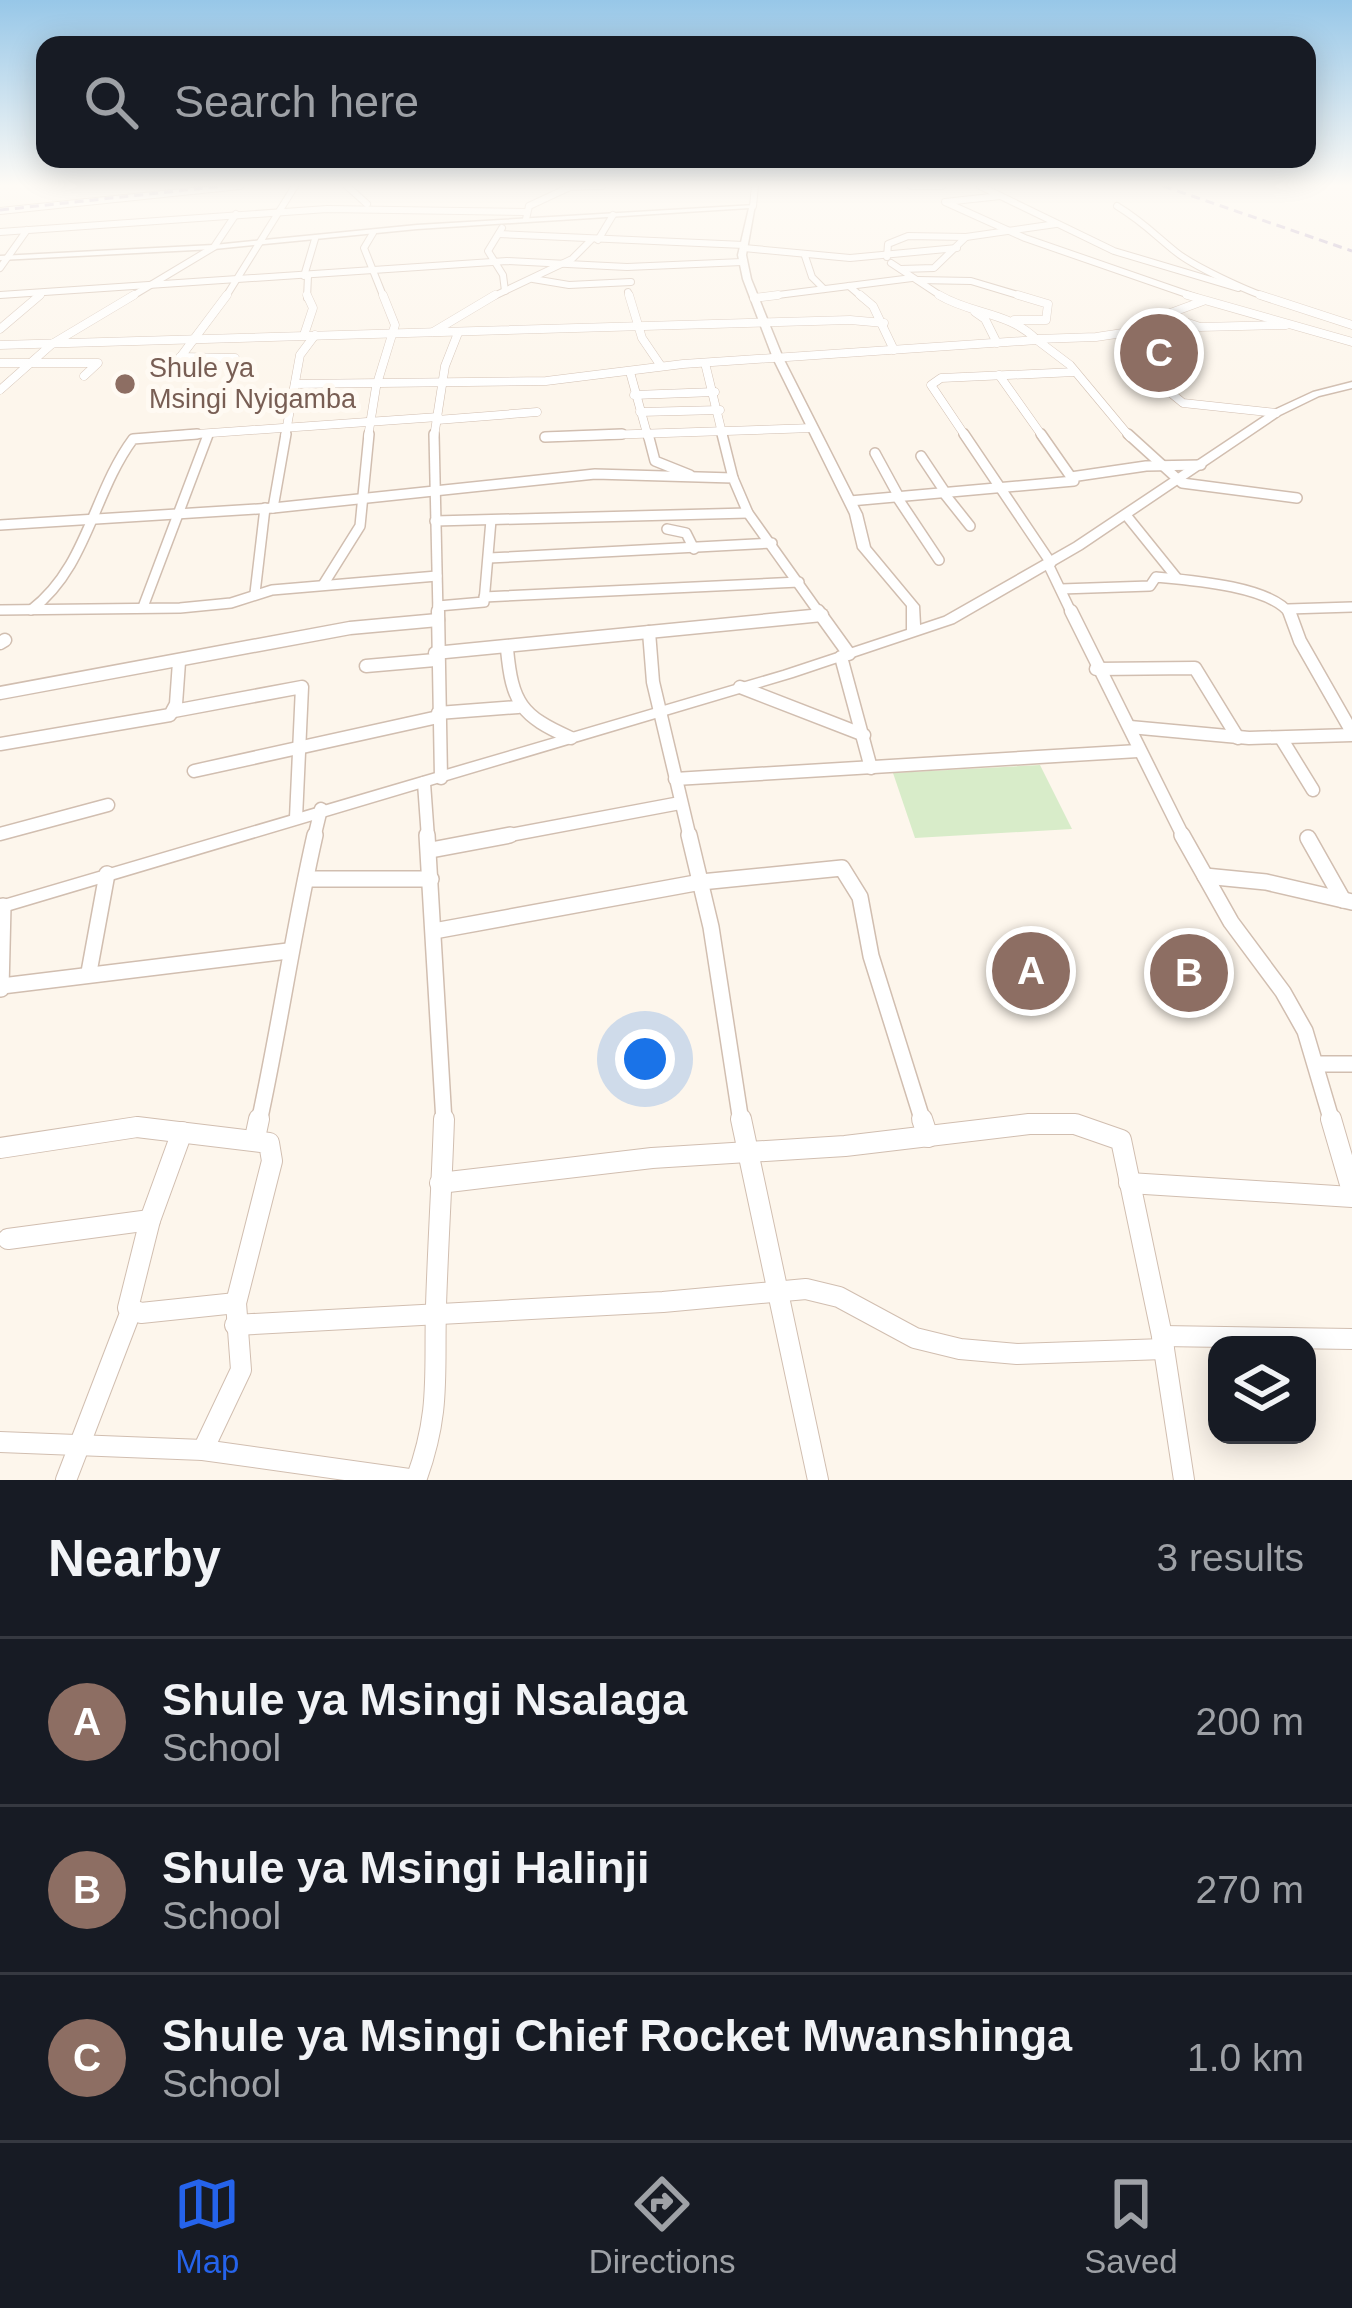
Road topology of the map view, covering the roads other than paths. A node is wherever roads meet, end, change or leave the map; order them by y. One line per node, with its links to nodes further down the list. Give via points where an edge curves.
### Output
1 (60, 255): 17 (street)
2 (201, 255): 33 (street)
3 (250, 255): 29 (street)
4 (311, 255): 26 (street)
5 (366, 255): 25 (street)
6 (490, 255): 20 (street)
7 (574, 255): 22 (street)
8 (743, 255): 21 (street)
9 (799, 255): 16 (street)
10 (888, 255): 19 (street)
11 (912, 255): 19 (street)
12 (949, 255): 24 (street, via 934,268)
13 (1075, 255): 42 (street)
14 (1131, 255): 32 (street)
15 (1180, 255): 35 (street)
16 (805, 256): 18 (street); 36 (street)
17 (4, 258): 23 (street)
18 (850, 258): 19 (street); 31 (street)
19 (889, 260): 24 (street)
20 (494, 262): 22 (street); 25 (street); 37 (street)
21 (742, 262): 22 (street); 41 (street)
22 (563, 263): 27 (street)
23 (0, 268)
24 (900, 269): 28 (street)
25 (370, 270): 26 (street); 53 (street, via 391,304)
26 (306, 276): 29 (street); 55 (street)
27 (532, 278): 30 (street); 37 (street)
28 (915, 279): 31 (street); 43 (street); 44 (street, via 977,282 1048,304 1046,320)
29 (238, 280): 33 (street); 56 (street)
30 (631, 282)
31 (884, 282): 34 (street)
32 (1225, 284): 35 (street); 42 (street)
33 (155, 285): 38 (street); 60 (street)
34 (849, 286): 36 (street); 45 (street)
35 (1238, 288): 49 (street)
36 (824, 290): 41 (street)
37 (505, 291): 52 (street)
38 (44, 292): 40 (street); 50 (street)
39 (628, 292): 51 (street)
40 (0, 295)
41 (754, 298): 46 (street)
42 (1198, 299): 47 (street, via 1203,305 1165,314); 48 (street)
43 (974, 312): 44 (street); 59 (street)
44 (1014, 320): 57 (street)
45 (884, 323): 46 (street); 62 (street)
46 (765, 324): 51 (street); 65 (street)
47 (1184, 324): 48 (street); 57 (street)
48 (1291, 325): 58 (street)
49 (1352, 326)
50 (0, 328)
51 (638, 328): 54 (street); 69 (street)
52 (433, 332): 53 (street); 54 (street)
53 (392, 333): 55 (street); 76 (street)
54 (458, 333): 78 (street)
55 (309, 335): 56 (street); 75 (street)
56 (196, 338): 60 (street); 63 (street)
57 (1037, 340): 59 (street); 72 (street)
58 (1352, 342)
59 (998, 343): 62 (street)
60 (52, 344): 61 (street); 68 (street)
61 (0, 345)
62 (894, 350): 65 (street)
63 (179, 357): 64 (street); 70 (street)
64 (235, 358)
65 (778, 358): 66 (street); 90 (street)
66 (705, 362): 69 (street); 79 (street)
67 (0, 363): 68 (street)
68 (27, 363): 74 (street, via 98,363); 80 (street)
69 (661, 366): 71 (street)
70 (173, 367)
71 (630, 372): 78 (street); 82 (street)
72 (1075, 372): 73 (street); 98 (street)
73 (999, 375): 100 (street); 104 (street, via 931,385)
74 (84, 376)
75 (295, 384): 76 (street); 91 (street)
76 (376, 384): 78 (street); 89 (street)
77 (1352, 385): 87 (street)
78 (443, 386): 88 (street)
79 (715, 392): 82 (street); 84 (street)
80 (0, 393): 83 (street)
81 (1172, 394): 87 (street, via 1183,403)
82 (634, 395): 86 (street)
83 (14, 396)
84 (720, 410): 86 (street); 92 (street)
85 (537, 412): 88 (street)
86 (640, 412): 93 (street)
87 (1276, 413): 99 (street)
88 (438, 419): 89 (street); 105 (street)
89 (370, 423): 91 (street); 108 (street)
90 (814, 428): 92 (street); 110 (street)
91 (288, 429): 94 (street); 111 (street)
92 (720, 429): 93 (street); 102 (street)
93 (645, 431): 95 (street); 101 (street, via 658,464)
94 (208, 435): 113 (street); 115 (street, via 133,440 114,462)
95 (545, 437)
96 (875, 453): 107 (street)
97 (921, 456): 106 (street)
98 (1164, 465): 99 (street); 100 (street); 103 (street)
99 (1201, 465): 103 (street)
100 (1071, 477): 104 (street)
101 (699, 478): 102 (street); 105 (street, via 603,474)
102 (733, 478): 112 (street)
103 (1177, 480): 109 (street); 114 (street)
104 (1000, 488): 106 (street); 125 (street)
105 (435, 492): 108 (street); 117 (street)
106 (944, 492): 107 (street); 119 (street)
107 (898, 497): 110 (street); 124 (street)
108 (370, 499): 111 (street); 129 (street, via 352,549)
109 (1297, 499)
110 (850, 501): 141 (street, via 864,548 913,606)
111 (269, 508): 113 (street); 131 (street)
112 (748, 513): 116 (street); 121 (street)
113 (182, 514): 115 (street); 133 (street)
114 (1126, 514): 125 (street); 127 (street)
115 (91, 520): 118 (street); 137 (street, via 53,596)
116 (491, 520): 117 (street); 123 (street)
117 (435, 521): 126 (street)
118 (0, 524)
119 (970, 526)
120 (667, 529): 122 (street, via 686,532)
121 (772, 543): 122 (street); 128 (street)
122 (694, 548): 123 (street)
123 (489, 558): 132 (street)
124 (939, 560)
125 (1049, 563): 130 (street); 141 (street)
126 (437, 576): 129 (street); 138 (street)
127 (1176, 577): 130 (street, via 1150,586); 135 (street)
128 (799, 582): 132 (street); 139 (street)
129 (323, 585): 131 (street)
130 (1061, 589): 147 (street)
131 (255, 593): 133 (street, via 205,606)
132 (484, 597): 138 (street)
133 (143, 607): 137 (street)
134 (1352, 607): 135 (street)
135 (1288, 609): 155 (street)
136 (0, 610): 137 (street)
137 (31, 610)
138 (438, 613): 143 (street); 145 (street)
139 (822, 615): 140 (street); 144 (street)
140 (649, 632): 142 (street); 152 (street)
141 (914, 632): 144 (street)
142 (507, 649): 143 (street); 150 (street)
143 (435, 656): 146 (street); 153 (street)
144 (845, 656): 148 (street); 156 (street)
145 (179, 662): 149 (street); 151 (street)
146 (366, 666)
147 (1096, 669): 154 (street); 158 (street, via 1195,668)
148 (740, 687): 152 (street); 156 (street)
149 (0, 693)
150 (518, 707): 153 (street); 157 (street)
151 (174, 711): 160 (street); 161 (street, via 302,687)
152 (660, 711): 157 (street); 165 (street)
153 (438, 715): 161 (street); 166 (street)
154 (1130, 727): 158 (street); 162 (street)
155 (1352, 734): 159 (street)
156 (864, 735): 163 (street)
157 (571, 738): 166 (street)
158 (1238, 738): 159 (street)
159 (1281, 738): 167 (street)
160 (0, 744)
161 (301, 745): 164 (street, via 263,761); 171 (street)
162 (1138, 751): 163 (street); 176 (street)
163 (871, 769): 165 (street)
164 (194, 772)
165 (675, 779): 168 (street)
166 (432, 780): 170 (street); 174 (street)
167 (1312, 790)
168 (680, 803): 174 (street); 179 (street)
169 (108, 805): 172 (street)
170 (321, 809): 171 (street); 177 (street)
171 (296, 818): 175 (street)
172 (0, 834)
173 (1308, 838): 180 (street)
174 (431, 850): 178 (street)
175 (107, 874): 181 (street); 184 (street)
176 (1205, 876): 180 (street); 186 (street, via 1283,992)
177 (306, 879): 178 (street); 183 (street)
178 (431, 879): 182 (street)
179 (700, 882): 182 (street); 189 (street, via 848,872); 192 (street)
180 (1347, 901)
181 (1, 907): 185 (street)
182 (434, 931): 193 (street, via 445,1107)
183 (288, 951): 184 (street); 190 (street, via 284,1013)
184 (89, 971): 185 (street)
185 (1, 989)
186 (1318, 1064): 187 (street); 195 (street)
187 (1352, 1064)
188 (182, 1132): 190 (street); 191 (street, via 119,1128); 196 (street)
189 (928, 1137): 192 (street); 194 (street, via 1075,1124 1120,1140)
190 (255, 1138): 199 (street, via 274,1150)
191 (0, 1148)
192 (746, 1150): 193 (street); 198 (street)
193 (440, 1183): 201 (street)
194 (1130, 1183): 195 (street); 204 (street)
195 (1352, 1194)
196 (150, 1220): 197 (street); 200 (street)
197 (8, 1240)
198 (778, 1292): 201 (street); 204 (street, via 829,1290 899,1332 972,1352); 210 (street)
199 (236, 1303): 200 (street); 202 (street)
200 (131, 1311): 206 (street)
201 (436, 1311): 202 (street); 209 (street, via 438,1401)
202 (235, 1325): 207 (street, via 241,1370)
203 (1352, 1339): 204 (street)
204 (1163, 1342): 211 (street)
205 (0, 1442): 206 (street)
206 (78, 1444): 207 (street); 208 (street)
207 (202, 1450): 209 (street)
208 (66, 1480)
209 (416, 1480)
210 (818, 1480)
211 (1184, 1480)

